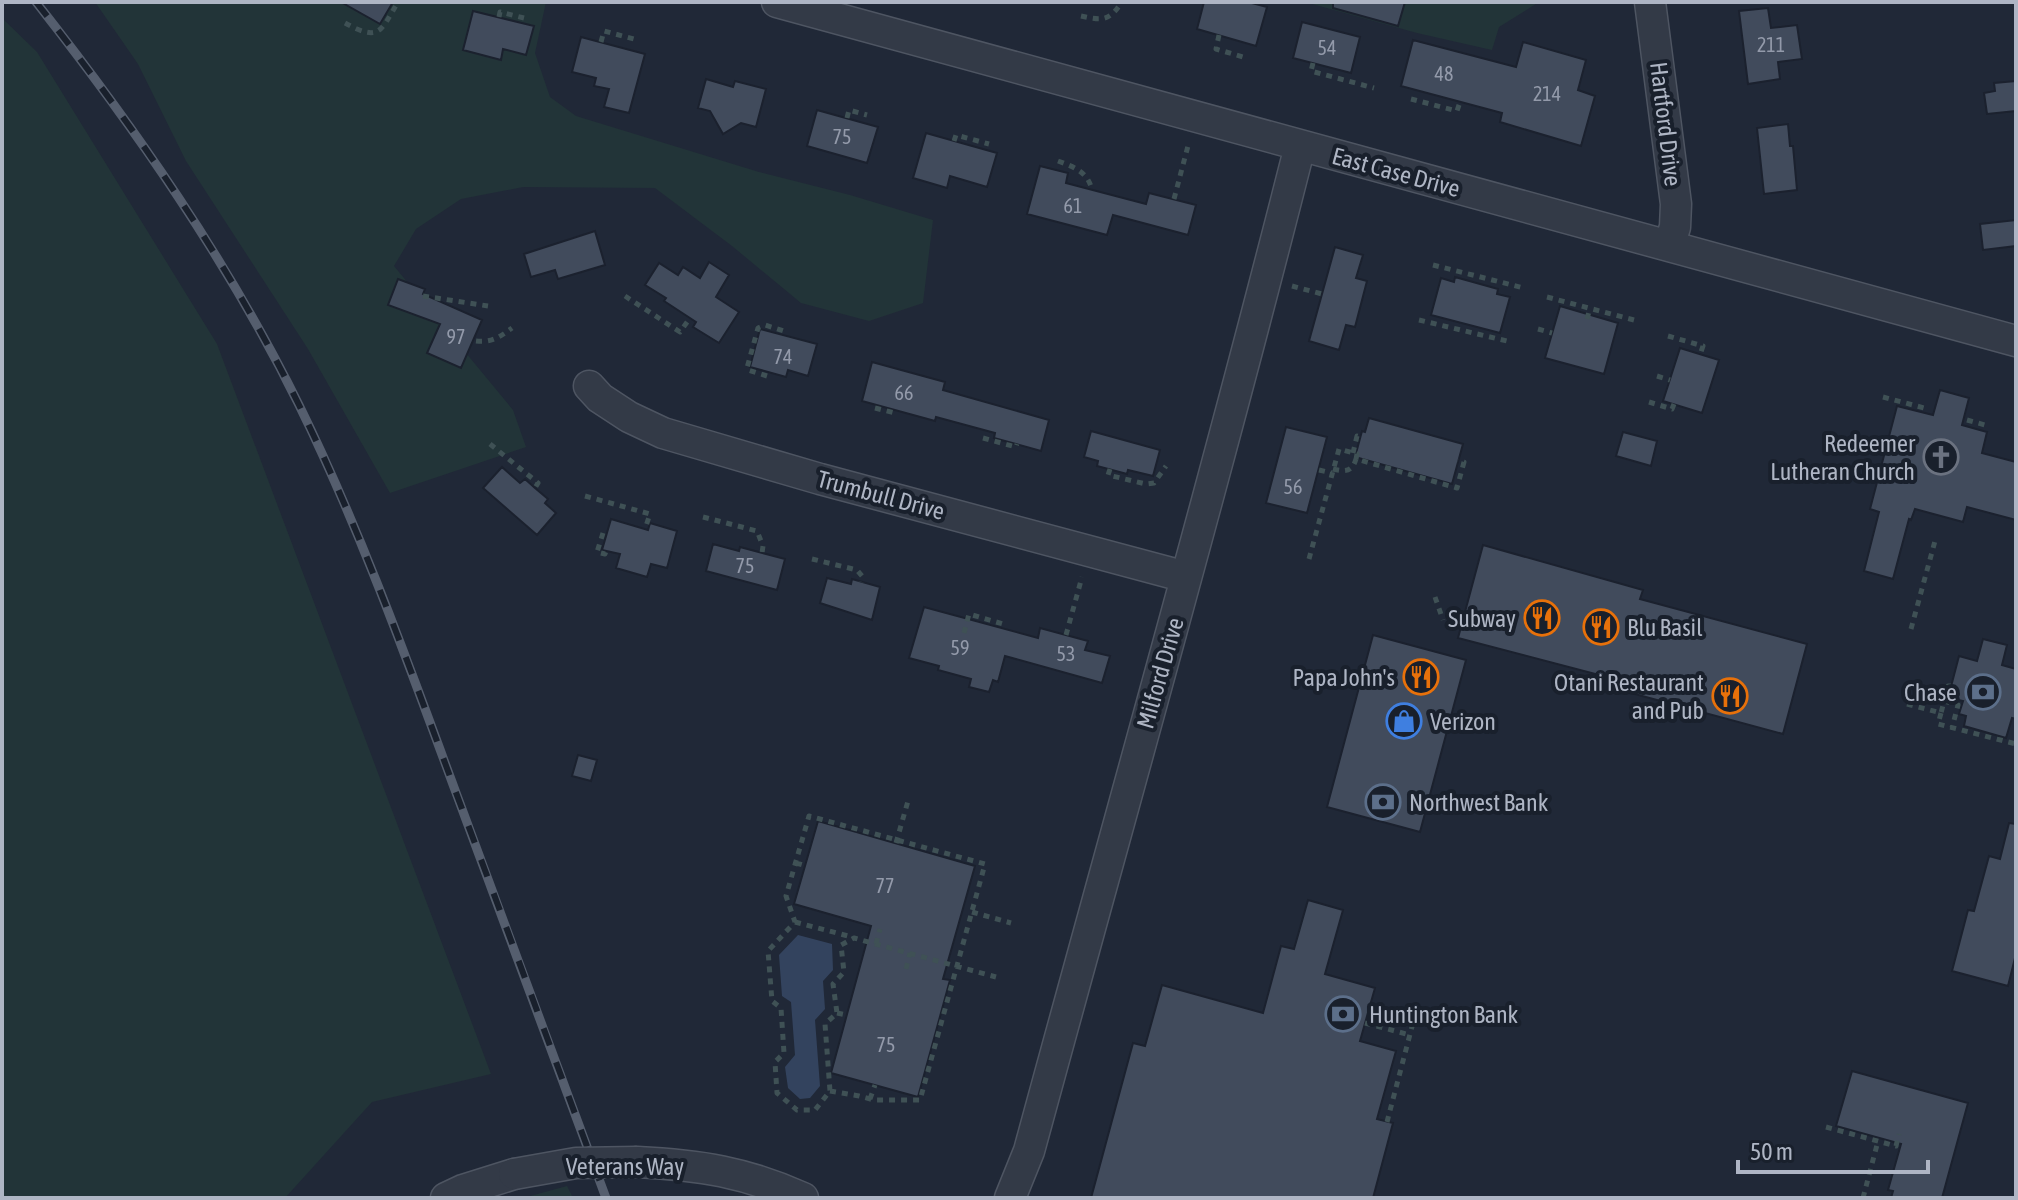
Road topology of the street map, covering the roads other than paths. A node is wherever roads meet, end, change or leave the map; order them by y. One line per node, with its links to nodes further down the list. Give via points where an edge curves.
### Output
1 (777, 2): 3 (street, East Case Drive)
2 (1650, 2): 4 (street, Hartford Drive, via 1676,204)
3 (1300, 146): 4 (street, East Case Drive); 7 (street, Milford Drive)
4 (1669, 246): 5 (street, East Case Drive)
5 (2016, 341)
6 (589, 386): 7 (street, Trumbull Drive, via 629,417 663,433)
7 (1186, 577): 10 (street, Milford Drive, via 1029,1151)
8 (446, 1198): 9 (street, Veterans Way, bridge, via 514,1174 576,1163 637,1162 731,1172)
9 (803, 1198)
10 (1010, 1198)

